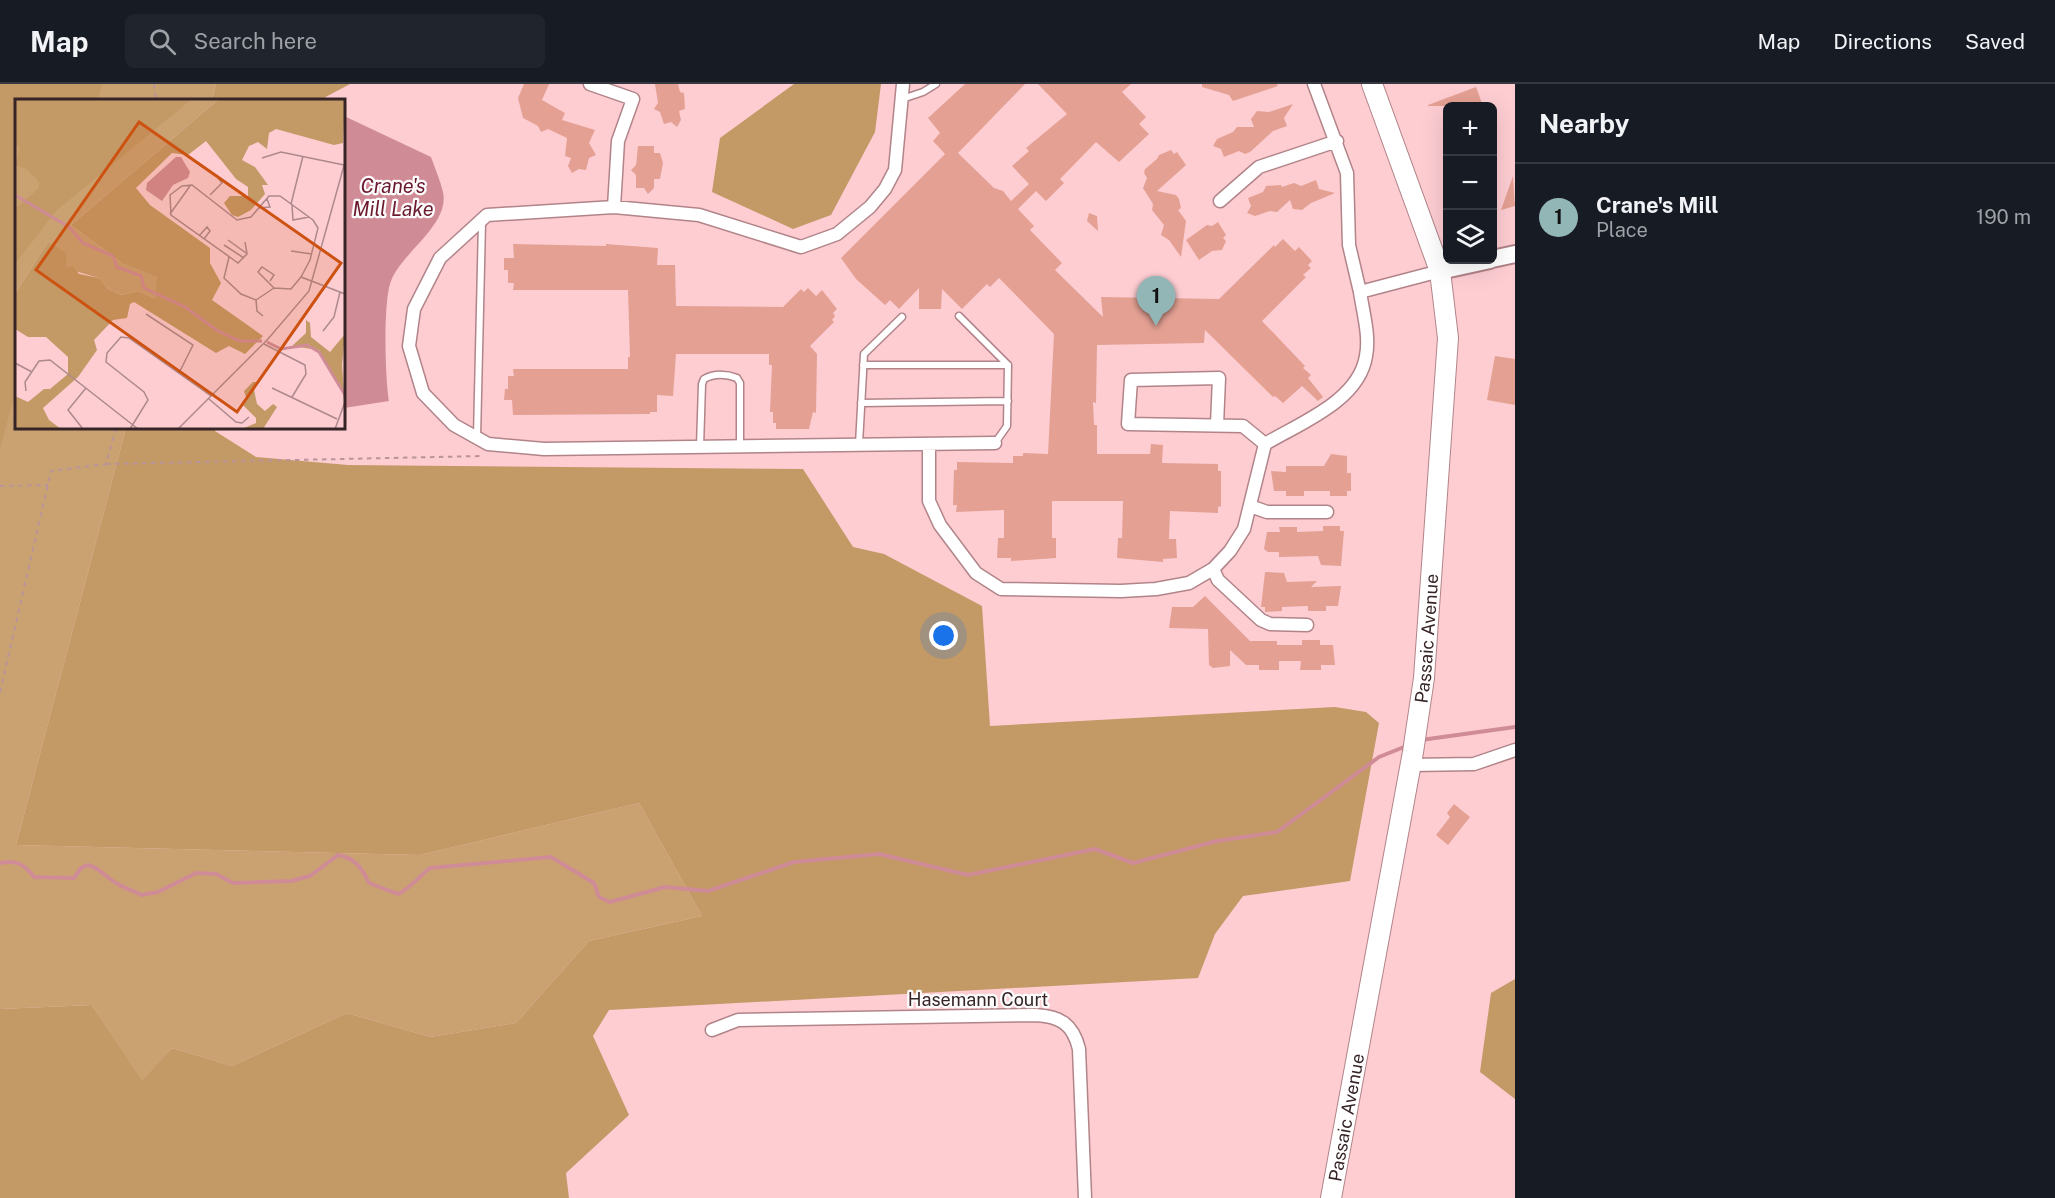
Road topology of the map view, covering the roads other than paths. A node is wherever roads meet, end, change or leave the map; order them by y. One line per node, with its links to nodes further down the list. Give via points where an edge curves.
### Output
1 (590, 84): 9 (street, via 633,99 618,141)
2 (903, 84): 6 (street)
3 (936, 84): 6 (lane)
4 (1314, 84): 7 (street)
5 (1372, 84): 14 (main road, Passaic Avenue)
6 (902, 99): 9 (street, via 895,170 870,207 837,234 801,246 699,215)
7 (1337, 141): 8 (street, via 1259,167); 15 (street, via 1347,173 1349,245)
8 (1220, 201)
9 (614, 207): 10 (street, via 487,215)
10 (482, 220): 23 (lane); 23 (street, via 440,258 414,309 409,346 423,393 454,425)
11 (1515, 254): 12 (street)
12 (1497, 258)
13 (1470, 264): 14 (street)
14 (1440, 271): 15 (street); 35 (main road, Passaic Avenue, via 1448,338 1446,380 1424,678)
15 (1360, 292): 26 (street, via 1366,357 1350,390)
16 (959, 316): 19 (lane)
17 (902, 317): 18 (lane, via 864,354)
18 (864, 365): 19 (lane); 21 (lane)
19 (1008, 365): 20 (lane)
20 (1008, 400): 21 (lane); 24 (lane, via 1007,426)
21 (861, 403): 27 (lane)
22 (1217, 425): 22 (street, via 1128,424 1131,380 1219,378); 26 (street, via 1243,426)
23 (482, 441): 29 (street, via 544,449)
24 (995, 443): 25 (street)
25 (928, 444): 27 (street); 32 (street, via 929,501 940,525 976,573 1001,589 1156,589 1189,583)
26 (1265, 444): 30 (street)
27 (859, 445): 28 (street)
28 (740, 446): 29 (street); 29 (lane, via 740,383 731,376 710,375 702,384)
29 (700, 447)
30 (1250, 506): 31 (street, via 1267,512); 32 (street, via 1244,529)
31 (1327, 512)
32 (1213, 569): 33 (street, via 1218,580 1261,620 1270,624)
33 (1307, 625)
34 (1515, 750): 35 (street, via 1474,764)
35 (1412, 758): 38 (main road, Passaic Avenue)
36 (712, 1030): 37 (street, Hasemann Court, via 738,1020 1035,1015 1058,1018 1072,1028 1079,1049)
37 (1085, 1198)
38 (1331, 1198)

